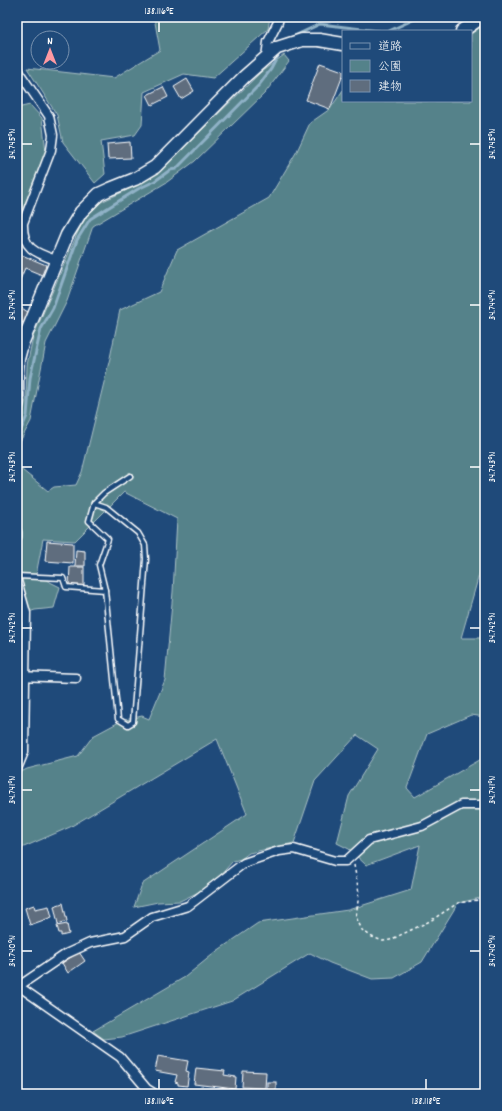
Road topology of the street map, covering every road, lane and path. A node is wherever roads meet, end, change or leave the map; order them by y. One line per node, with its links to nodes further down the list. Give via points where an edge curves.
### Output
1 (279, 17): 5 (street, via 268,42)
2 (482, 17): 3 (street)
3 (463, 30)
4 (342, 44): 5 (street, via 302,40 277,48)
5 (266, 57): 7 (street, via 155,167 135,179 99,194 81,212 66,235)
6 (17, 67): 7 (street, via 48,116 54,135 22,232 28,246 37,253)
7 (56, 260): 8 (street, via 22,344)
8 (17, 374): 9 (street)
9 (17, 405)
10 (130, 476): 11 (lane)
11 (94, 503): 16 (lane, via 89,521 108,539 99,565); 16 (lane, via 106,507 138,533 145,545 133,722 128,725 118,719)
12 (17, 532): 13 (street)
13 (17, 537)
14 (17, 576): 16 (lane, via 63,578 66,588)
15 (17, 581): 17 (street, via 26,613)
16 (105, 590)
17 (21, 676): 18 (street); 19 (street, via 24,752)
18 (76, 678)
19 (17, 770)
20 (485, 805): 21 (street, via 460,805 422,826 369,840)
21 (346, 861): 22 (path, via 356,866 359,893 356,917 362,930 383,941 430,921 458,903); 23 (street, via 335,861 294,849 279,851 244,863 188,906 152,917 125,936 90,943 66,954)
22 (485, 899)
23 (18, 986): 24 (street, via 120,1057 147,1089)
24 (155, 1094)

